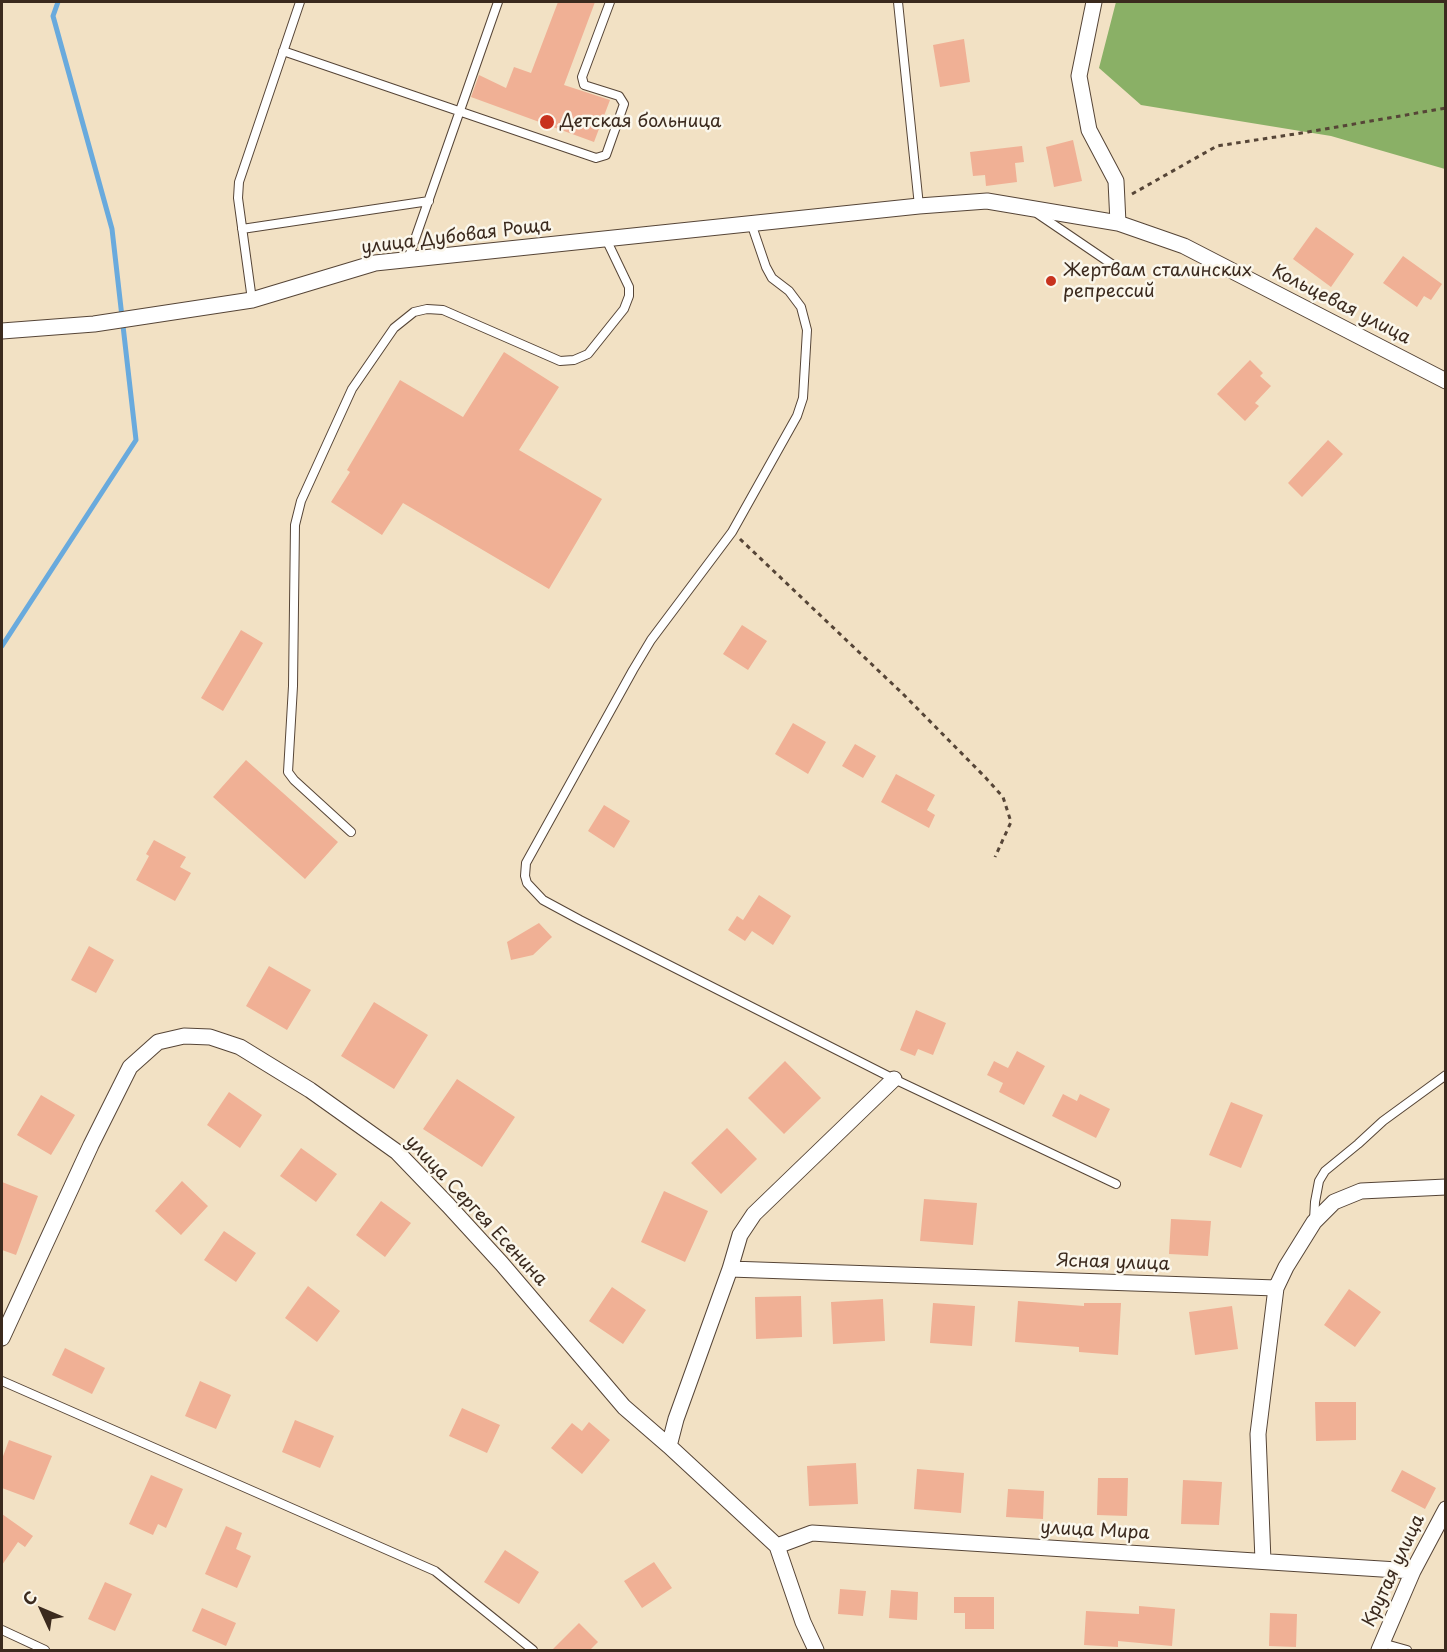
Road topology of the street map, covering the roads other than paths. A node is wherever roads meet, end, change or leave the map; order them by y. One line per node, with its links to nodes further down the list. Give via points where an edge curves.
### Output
1 (300, 2): 6 (lane)
2 (498, 2): 7 (lane)
3 (610, 2): 7 (lane, via 582,77 584,85 619,96 624,104 606,155 596,158)
4 (898, 2): 9 (lane)
5 (1094, 2): 11 (street, via 1079,76 1089,129 1116,181)
6 (283, 51): 7 (lane); 13 (lane, via 239,182)
7 (459, 111): 8 (lane)
8 (429, 201): 13 (lane); 15 (lane)
9 (919, 206): 10 (street, улица Дубовая Роща, via 987,201); 12 (street, улица Дубовая Роща)
10 (1029, 208): 11 (street, улица Дубовая Роща); 16 (lane)
11 (1118, 223): 19 (street, Кольцевая улица, via 1184,246)
12 (751, 224): 14 (street, улица Дубовая Роща); 22 (lane, via 769,273 801,307 807,330 803,398 797,416 732,532 633,670 526,863 526,883 543,900 580,920)
13 (242, 229): 17 (lane)
14 (606, 239): 15 (street, улица Дубовая Роща); 20 (lane, via 629,287 629,296 624,309 588,354 560,361 443,310 414,312 394,328 352,389 300,501 295,525 288,771)
15 (408, 259): 17 (street, улица Дубовая Роща, via 375,263)
16 (1116, 267)
17 (252, 300): 18 (street, улица Дубовая Роща, via 94,324)
18 (2, 331)
19 (1446, 381)
20 (351, 832)
21 (1446, 1075): 25 (lane, via 1383,1121 1325,1171 1318,1181)
22 (894, 1078): 23 (lane); 26 (street, via 754,1214 740,1235)
23 (1116, 1184)
24 (1446, 1187): 25 (street, via 1361,1191 1334,1202)
25 (1314, 1222): 27 (street)
26 (730, 1269): 27 (street, Ясная улица); 30 (street)
27 (1276, 1288): 33 (street, via 1258,1434)
28 (2, 1338): 30 (street, улица Сергея Есенина, via 130,1067 158,1042 210,1036 240,1047 310,1090 397,1152 502,1264 624,1407)
29 (2, 1381): 38 (lane, via 435,1571)
30 (669, 1446): 32 (street, улица Сергея Есенина)
31 (1446, 1509): 34 (street, Крутая улица)
32 (777, 1546): 33 (street, улица Мира, via 812,1533); 39 (street, улица Сергея Есенина)
33 (1263, 1561): 34 (street, улица Мира)
34 (1413, 1571): 36 (street, Крутая улица)
35 (2, 1630): 37 (lane)
36 (1381, 1647): 40 (lane)
37 (45, 1650)
38 (533, 1650)
39 (816, 1650)
40 (1407, 1650)

